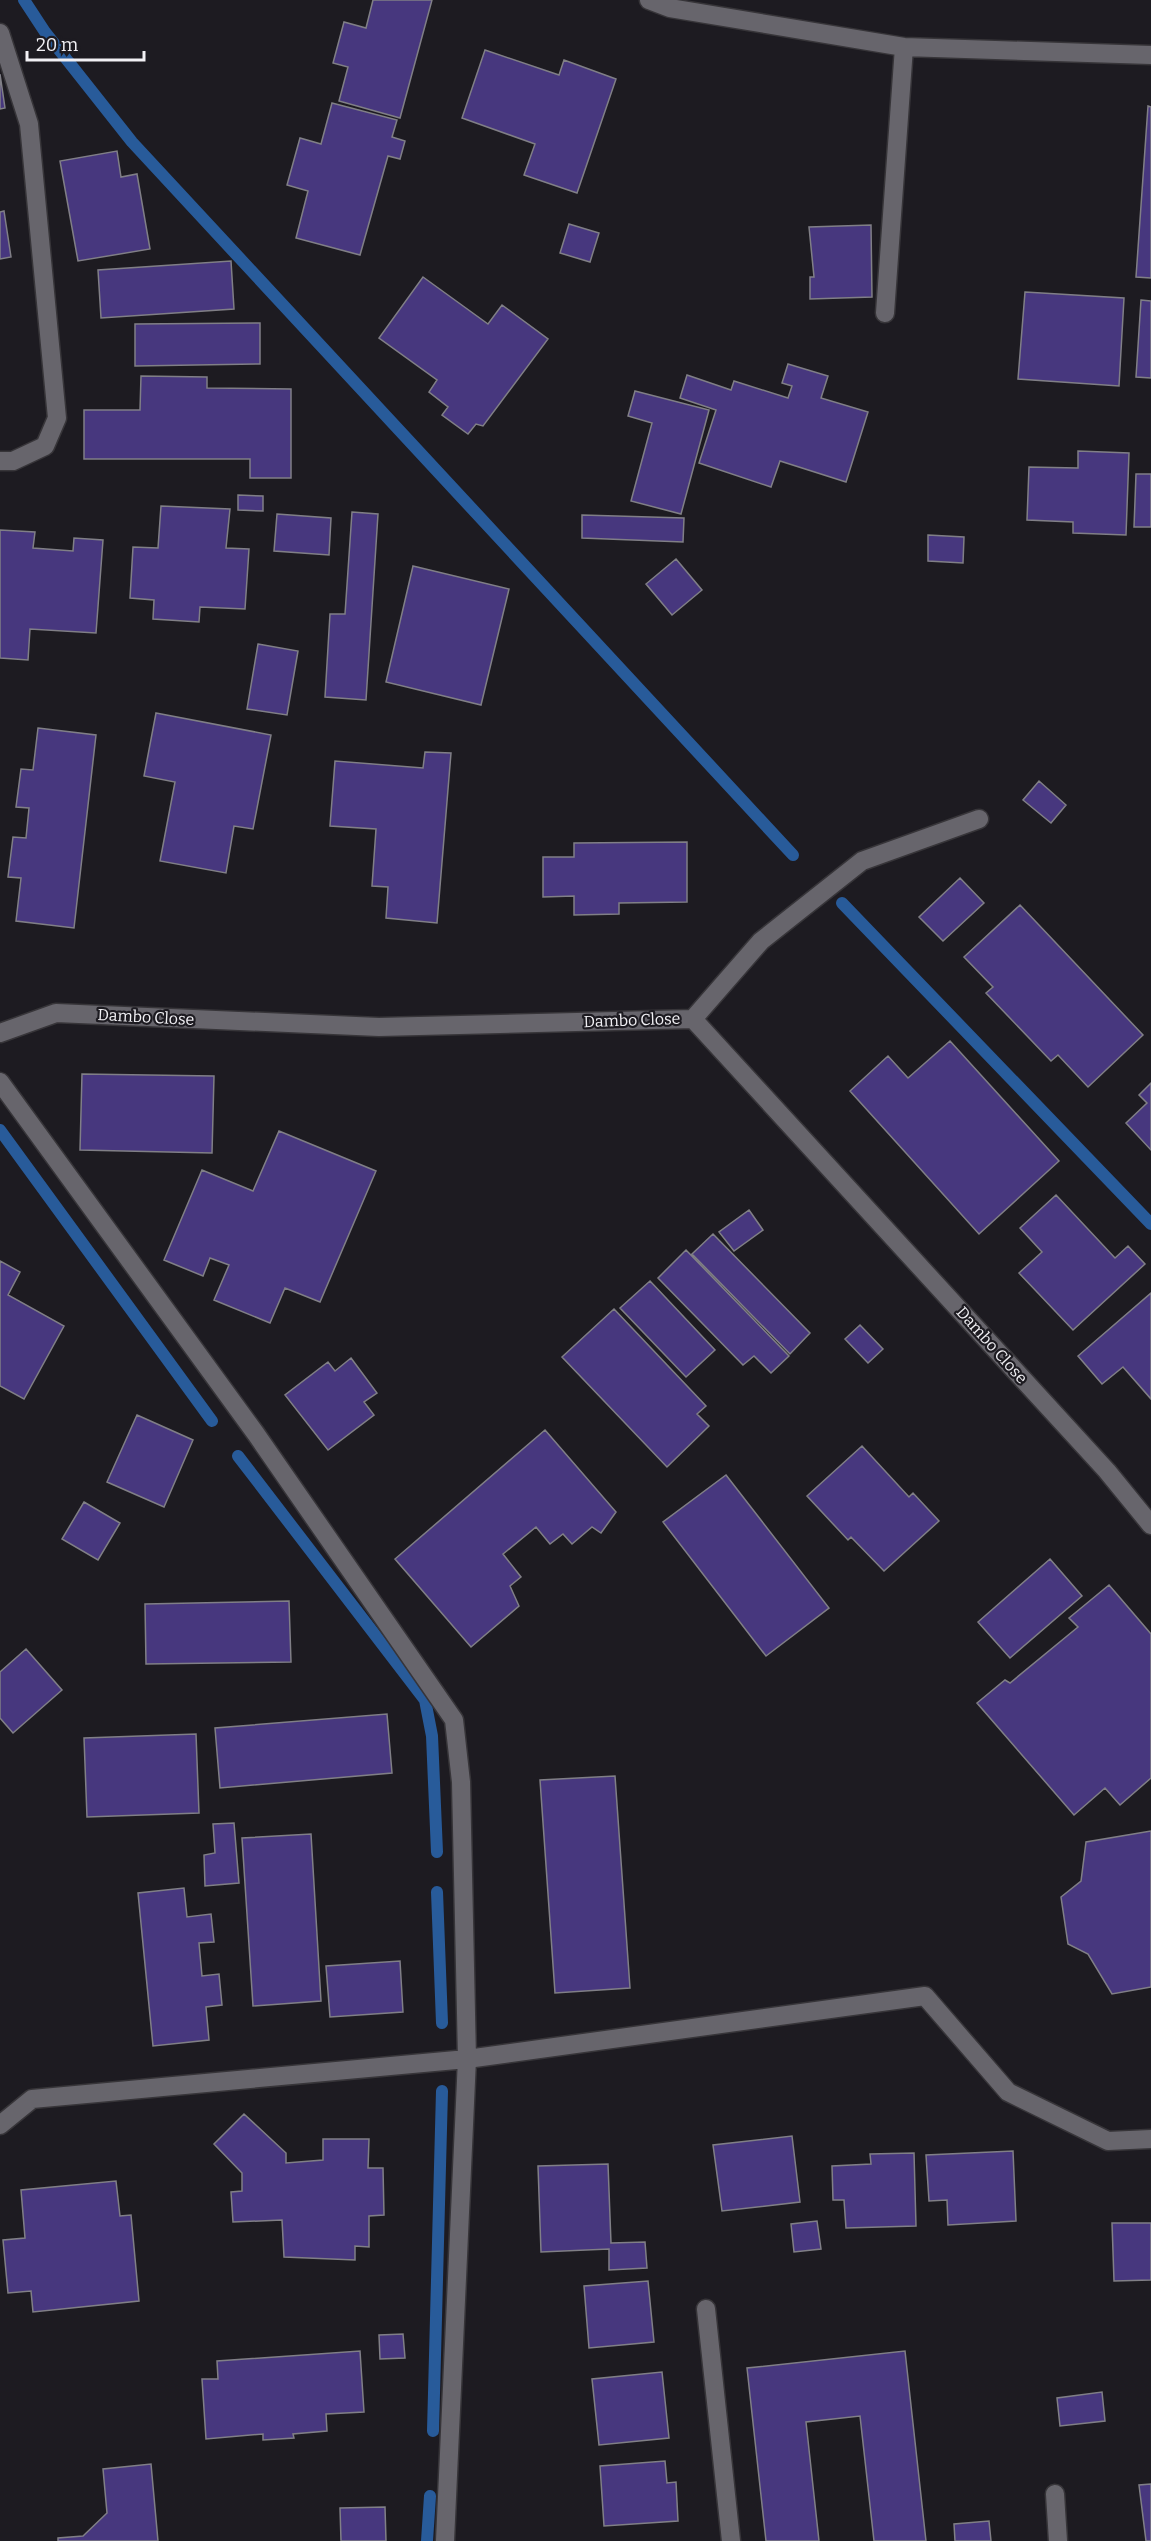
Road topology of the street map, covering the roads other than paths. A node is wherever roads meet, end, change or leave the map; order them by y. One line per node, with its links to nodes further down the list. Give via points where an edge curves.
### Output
1 (649, 0): 3 (street, via 670,8)
2 (0, 33): 6 (street, via 29,124 57,418 45,446 13,461)
3 (904, 47): 4 (street); 5 (street)
4 (1151, 55)
5 (885, 313)
6 (0, 460)
7 (979, 819): 8 (street, via 862,861 761,941)
8 (693, 1018): 9 (street, Dambo Close, via 379,1027 56,1013); 11 (street, Dambo Close, via 1099,1462)
9 (0, 1033)
10 (0, 1082): 12 (street, via 256,1434 454,1720 461,1782)
11 (1151, 1525)
12 (467, 2059): 13 (street, via 32,2099); 14 (street, via 924,1996 1008,2092 1108,2141); 17 (street)
13 (0, 2125)
14 (1151, 2139)
15 (706, 2309): 18 (street)
16 (1055, 2494): 19 (street)
17 (445, 2541)
18 (731, 2541)
19 (1058, 2541)

